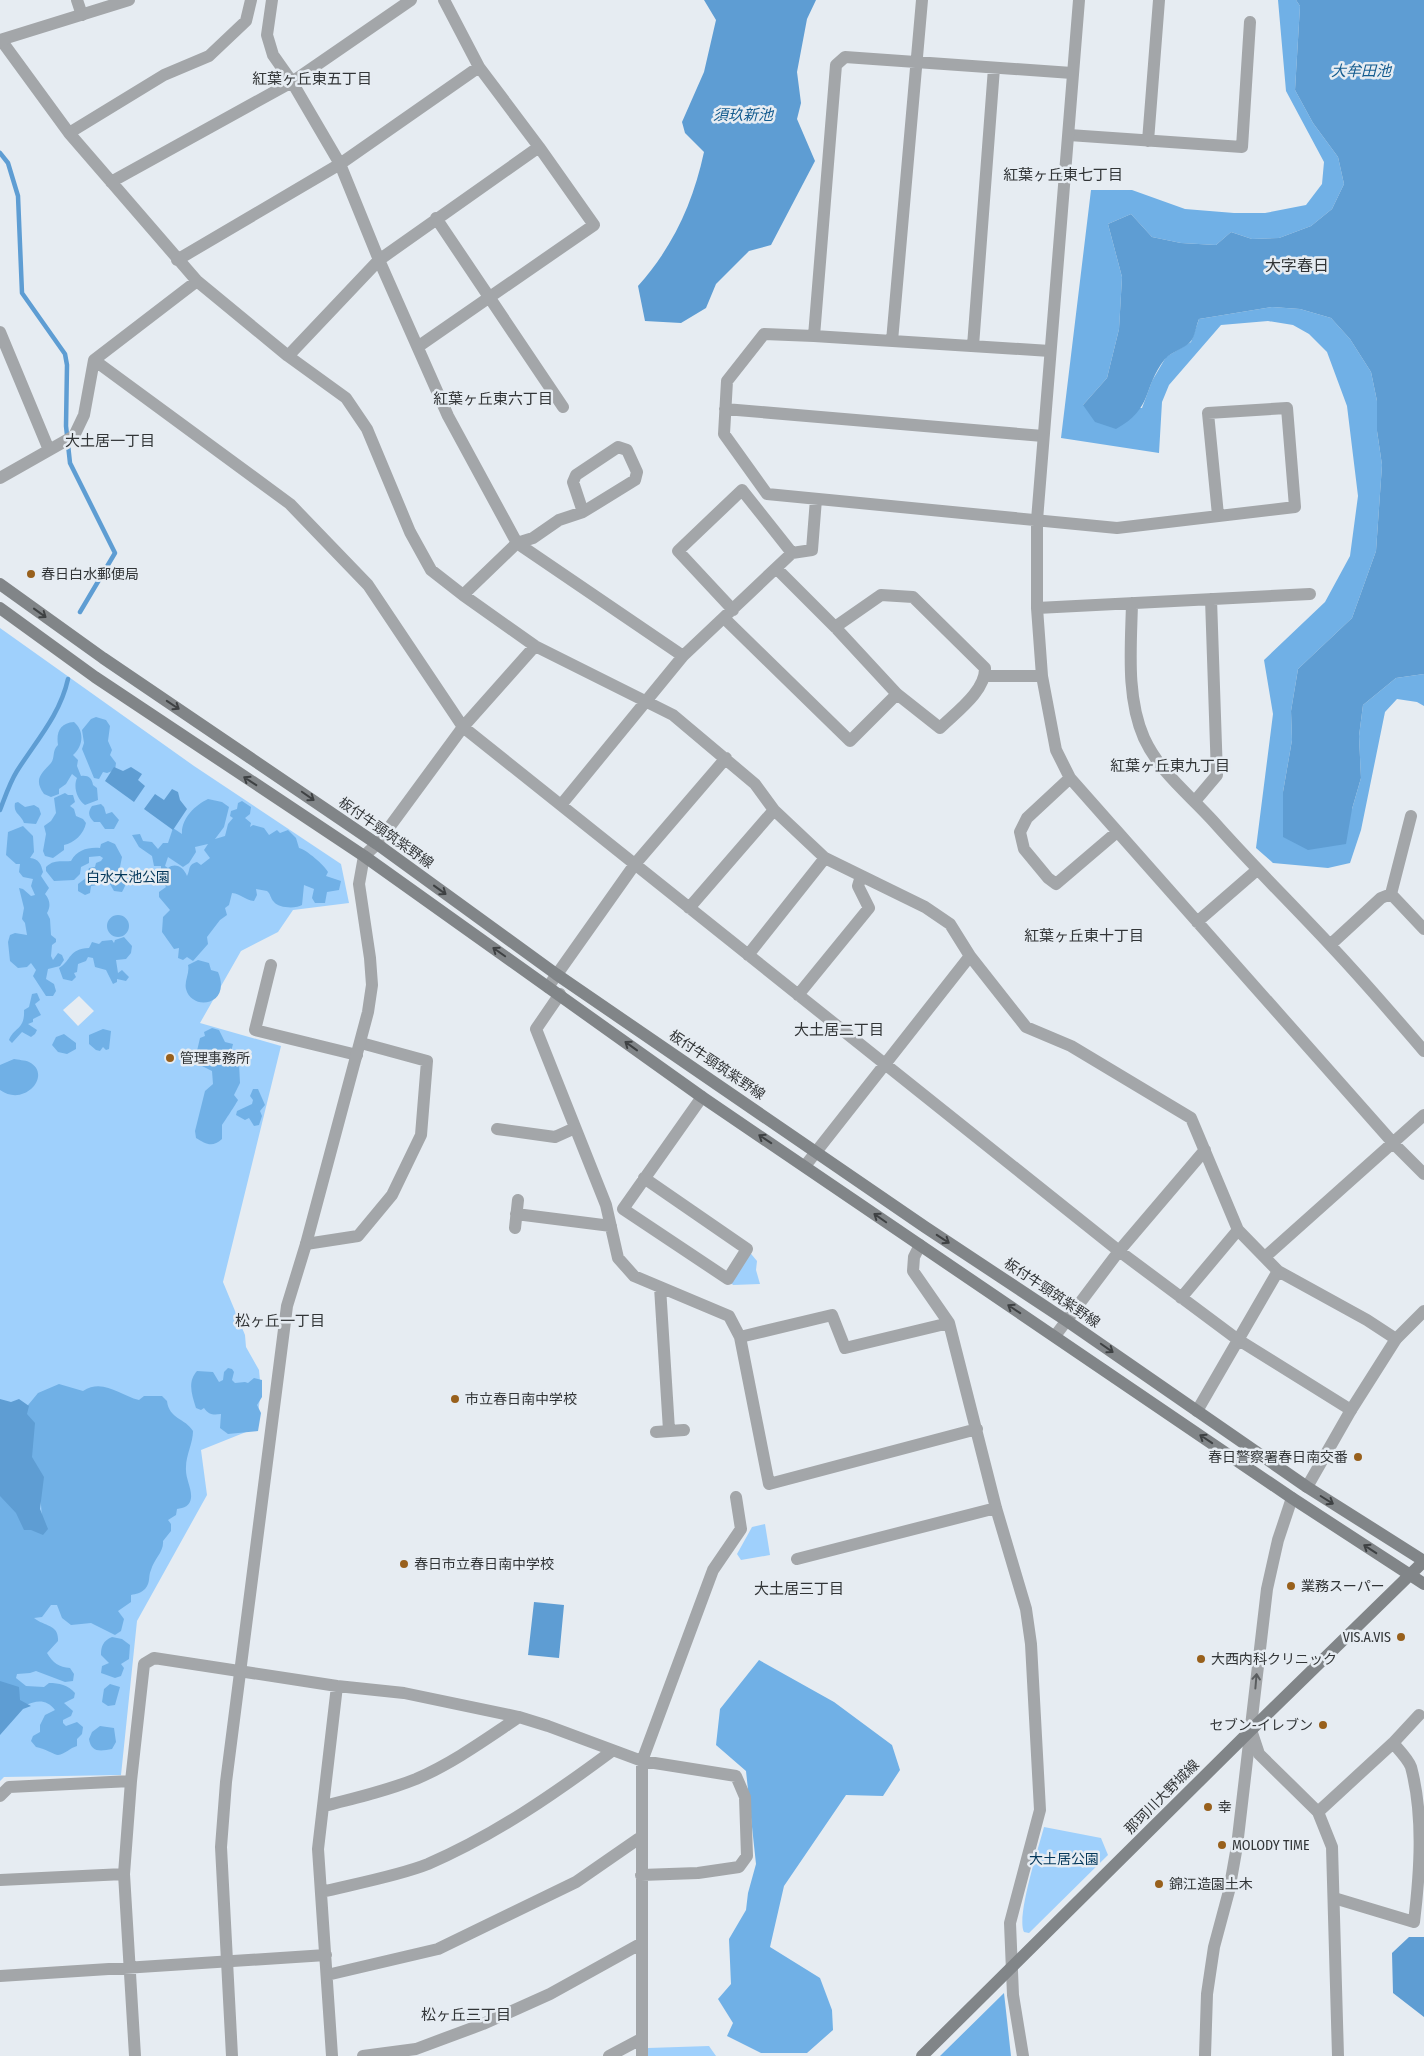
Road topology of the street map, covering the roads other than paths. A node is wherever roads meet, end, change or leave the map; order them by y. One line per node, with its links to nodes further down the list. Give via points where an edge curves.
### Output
1 (77, 0): 10 (street)
2 (128, 0): 10 (street)
3 (251, 0): 18 (street, via 246,21 209,56 164,75)
4 (272, 0): 17 (street, via 267,35 273,55)
5 (411, 0): 17 (street)
6 (444, 0): 14 (street)
7 (922, 0): 13 (street)
8 (1079, 0): 16 (street)
9 (1159, 0): 20 (street)
10 (82, 15): 12 (street)
11 (1250, 22): 20 (street, via 1242,147)
12 (0, 40): 18 (street)
13 (916, 62): 15 (street); 30 (street, via 845,57 836,65); 31 (street)
14 (479, 67): 21 (street); 22 (street)
15 (994, 68): 16 (street); 33 (street)
16 (1072, 73): 19 (street)
17 (292, 82): 22 (street); 23 (street)
18 (69, 132): 23 (street)
19 (1069, 135): 20 (street); 34 (street)
20 (1148, 142)
21 (539, 147): 24 (street); 28 (street, via 594,225)
22 (340, 164): 25 (street); 26 (street)
23 (111, 182): 25 (street)
24 (436, 218): 26 (street); 28 (street)
25 (178, 260): 27 (street)
26 (380, 260): 32 (street); 35 (street)
27 (197, 281): 35 (street); 36 (street)
28 (490, 299): 32 (street); 37 (street)
29 (0, 332): 40 (street)
30 (814, 336): 31 (street); 38 (street, via 764,334 727,382)
31 (892, 341): 33 (street)
32 (419, 346): 46 (street, via 448,416)
33 (973, 346): 34 (street)
34 (1050, 351): 39 (street)
35 (288, 356): 51 (street, via 346,398 367,429 410,532 431,570)
36 (94, 360): 40 (street, via 84,415 74,436); 64 (street, via 290,504 368,585)
37 (563, 407)
38 (725, 409): 39 (street); 42 (street, via 724,434 766,494)
39 (1043, 436): 45 (street)
40 (49, 450): 41 (street)
41 (0, 478)
42 (816, 499): 45 (street); 47 (street, via 812,550)
43 (583, 512): 43 (street, via 635,480 637,472 627,450 618,447 576,475 573,482); 46 (street, via 559,520 534,538)
44 (1218, 515): 44 (street, via 1295,508 1287,408 1208,413); 45 (street, via 1117,528)
45 (1037, 520): 55 (street)
46 (517, 543): 51 (street); 59 (street)
47 (792, 553): 48 (street); 56 (street, via 742,490 678,551)
48 (777, 569): 56 (street); 57 (street)
49 (0, 584): 72 (main road, 板付牛頸筑紫野線, one-way to 72)
50 (1310, 594): 52 (street)
51 (463, 595): 58 (street)
52 (1211, 599): 53 (street); 67 (street, via 1217,775)
53 (1132, 603): 55 (street); 67 (street, via 1131,682 1144,737 1162,770)
54 (0, 608): 73 (main road, one-way to 54, via 95,677)
55 (1037, 608): 61 (street)
56 (729, 614): 59 (street); 62 (street, via 850,741)
57 (835, 627): 60 (street, via 881,595 913,597 985,668); 62 (street)
58 (535, 646): 63 (street); 64 (street)
59 (683, 656): 63 (street)
60 (985, 676): 61 (street); 62 (street, via 979,688 940,728)
61 (1042, 676): 66 (street, via 1056,750)
62 (897, 694)
63 (646, 699): 65 (street, via 673,715); 68 (street)
64 (463, 727): 68 (street); 72 (street)
65 (726, 758): 69 (street, via 755,784); 75 (street)
66 (1070, 778): 71 (street); 71 (street, via 1027,818 1020,832 1024,849 1048,878 1056,884)
67 (1195, 801): 76 (street)
68 (561, 805): 75 (street)
69 (774, 810): 74 (street); 79 (street)
70 (1411, 816): 78 (street)
71 (1117, 832): 80 (street)
72 (377, 844): 73 (street); 86 (main road, 板付牛頸筑紫野線, one-way to 86)
73 (364, 856): 87 (main road, one-way to 73); 90 (street, via 359,884 372,985)
74 (826, 858): 77 (street); 83 (street)
75 (635, 864): 79 (street); 86 (street)
76 (1257, 870): 80 (street); 82 (street)
77 (861, 876): 84 (street, via 925,907 950,924); 89 (street, via 858,886 869,908)
78 (1390, 894): 81 (street); 82 (street, via 1381,898)
79 (689, 908): 83 (street)
80 (1197, 922): 99 (street)
81 (1424, 929)
82 (1330, 945): 91 (street)
83 (748, 955): 89 (street)
84 (970, 956): 92 (street); 100 (street, via 1026,1027 1071,1046 1191,1118)
85 (271, 964): 90 (street, via 255,1030)
86 (556, 974): 87 (street); 101 (main road, 板付牛頸筑紫野線)
87 (548, 987): 88 (main road)
88 (560, 994): 93 (main road, one-way to 88); 96 (street, via 536,1029)
89 (798, 995): 92 (street)
90 (359, 1049): 110 (street); 110 (street, via 427,1061 420,1135 392,1195 358,1236)
91 (1424, 1051)
92 (885, 1064): 101 (street); 112 (street)
93 (702, 1097): 102 (main road, one-way to 93); 104 (street)
94 (1424, 1115): 99 (street)
95 (521, 1119): 98 (street)
96 (575, 1128): 98 (street, via 555,1137); 107 (street, via 606,1205)
97 (497, 1129): 98 (street)
98 (520, 1132)
99 (1394, 1144): 103 (street); 113 (street)
100 (1205, 1150): 109 (street); 112 (street)
101 (816, 1152): 102 (street); 118 (main road, 板付牛頸筑紫野線, one-way to 118)
102 (805, 1166): 111 (main road, one-way to 102)
103 (1424, 1174)
104 (644, 1178): 104 (street, via 623,1209 728,1279 747,1249)
105 (518, 1200): 106 (street)
106 (516, 1214): 107 (street); 108 (street)
107 (611, 1226): 115 (street, via 618,1258 634,1276)
108 (515, 1228)
109 (1238, 1230): 113 (street); 116 (street)
110 (306, 1244): 136 (street, via 286,1306)
111 (920, 1246): 119 (street, via 914,1257 914,1271); 120 (main road, one-way to 111)
112 (1119, 1250): 116 (street); 118 (street)
113 (1266, 1257): 114 (street)
114 (1278, 1271): 122 (street); 123 (street)
115 (660, 1287): 121 (street, via 729,1316); 126 (street, via 663,1431)
116 (1181, 1298): 122 (street)
117 (1424, 1311): 123 (street)
118 (1066, 1321): 120 (street); 125 (main road, 板付牛頸筑紫野線, one-way to 125)
119 (949, 1323): 121 (street, via 845,1348 832,1315); 127 (street)
120 (1055, 1336): 130 (main road, one-way to 120)
121 (740, 1337): 127 (street, via 769,1484)
122 (1237, 1339): 124 (street); 125 (street)
123 (1396, 1339): 124 (street)
124 (1351, 1410): 128 (street)
125 (1198, 1411): 128 (main road, 板付牛頸筑紫野線)
126 (684, 1430)
127 (977, 1430): 131 (street)
128 (1307, 1487): 133 (main road, 板付牛頸筑紫野線, one-way to 133)
129 (736, 1497): 143 (street, via 741,1529 713,1570)
130 (1292, 1498): 134 (main road, one-way to 130); 140 (street, one-way to 130, via 1267,1589)
131 (996, 1508): 132 (street); 158 (street, via 1026,1609 1031,1644 1040,1810 1010,1923)
132 (797, 1559)
133 (1424, 1561): 134 (main road, 那珂川大野城線)
134 (1411, 1576): 135 (main road); 140 (main road, 那珂川大野城線)
135 (1424, 1584)
136 (241, 1670): 137 (street); 144 (street, via 154,1658 144,1664); 156 (street, via 221,1847)
137 (337, 1686): 139 (street, via 404,1693); 146 (street)
138 (1419, 1715): 141 (street)
139 (519, 1717): 142 (street); 146 (street, via 471,1749 418,1778 370,1796)
140 (1250, 1730): 147 (street, via 1260,1754); 158 (main road, 那珂川大野城線); 170 (street, via 1237,1846 1207,1994)
141 (1393, 1743): 147 (street); 153 (street, via 1411,1766 1421,1803 1422,1854 1414,1922)
142 (612, 1750): 143 (street); 152 (street, via 564,1788 482,1838 426,1864)
143 (642, 1761): 148 (street); 150 (street, via 736,1776 745,1797 746,1856 739,1867 698,1873)
144 (130, 1780): 145 (street, via 9,1787); 149 (street)
145 (0, 1796)
146 (324, 1806): 152 (street, via 318,1850)
147 (1318, 1812): 153 (street, via 1332,1847)
148 (640, 1837): 150 (street); 159 (street, via 576,1882 438,1949)
149 (124, 1874): 151 (street); 157 (street)
150 (641, 1875): 154 (street)
151 (0, 1880)
152 (321, 1892): 155 (street)
153 (1334, 1898): 171 (street)
154 (642, 1943): 161 (street); 165 (street, via 550,1994 483,2024 416,2049)
155 (326, 1955): 156 (street); 159 (street)
156 (226, 1961): 157 (street); 163 (street)
157 (129, 1966): 160 (street); 162 (street)
158 (1012, 1968): 168 (main road, 那珂川大野城線); 169 (street)
159 (327, 1975): 164 (street)
160 (0, 1976)
161 (641, 2039): 166 (street); 167 (street)
162 (135, 2056)
163 (232, 2056)
164 (332, 2056)
165 (363, 2056)
166 (609, 2056)
167 (642, 2056)
168 (922, 2056)
169 (1023, 2056)
170 (1205, 2056)
171 (1338, 2056)

